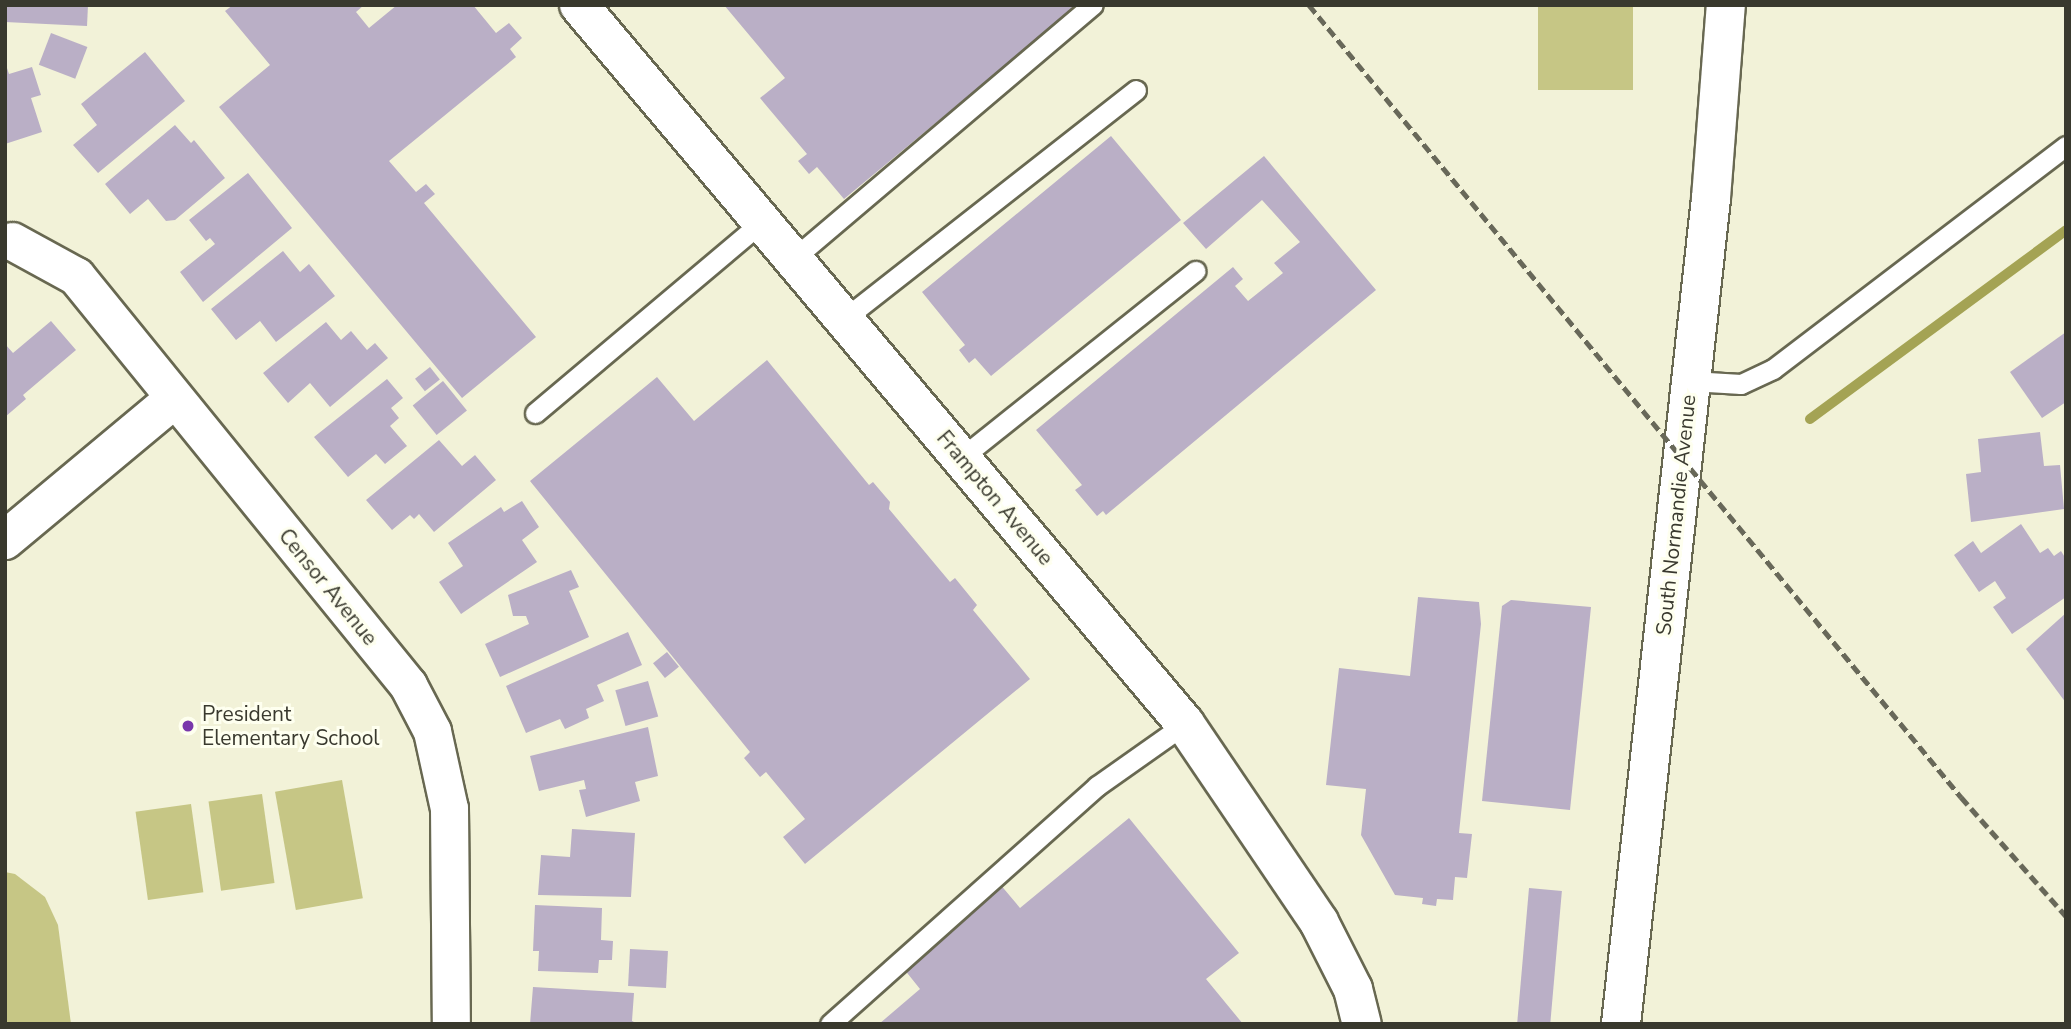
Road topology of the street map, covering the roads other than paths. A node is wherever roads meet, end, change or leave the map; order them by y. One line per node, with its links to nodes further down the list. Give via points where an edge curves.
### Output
1 (579, 5): 6 (street, Frampton Avenue)
2 (1093, 5): 8 (lane)
3 (1727, 5): 11 (street, South Normandie Avenue)
4 (1136, 90): 10 (lane)
5 (2066, 146): 11 (lane, via 1773,369 1741,384)
6 (762, 222): 8 (street, Frampton Avenue); 13 (lane)
7 (12, 241): 12 (street, Censor Avenue, via 76,276)
8 (793, 259): 10 (street, Frampton Avenue)
9 (1195, 271): 14 (lane)
10 (844, 319): 14 (street, Frampton Avenue)
11 (1691, 381): 20 (street, South Normandie Avenue)
12 (174, 399): 15 (street); 17 (street, Censor Avenue, via 408,685 432,731 449,808)
13 (535, 413)
14 (961, 458): 16 (street, Frampton Avenue)
15 (5, 540)
16 (1185, 724): 18 (lane, via 1097,786); 19 (street, Frampton Avenue, via 1319,922 1353,989)
17 (451, 1024)
18 (831, 1024)
19 (1362, 1024)
20 (1621, 1024)

